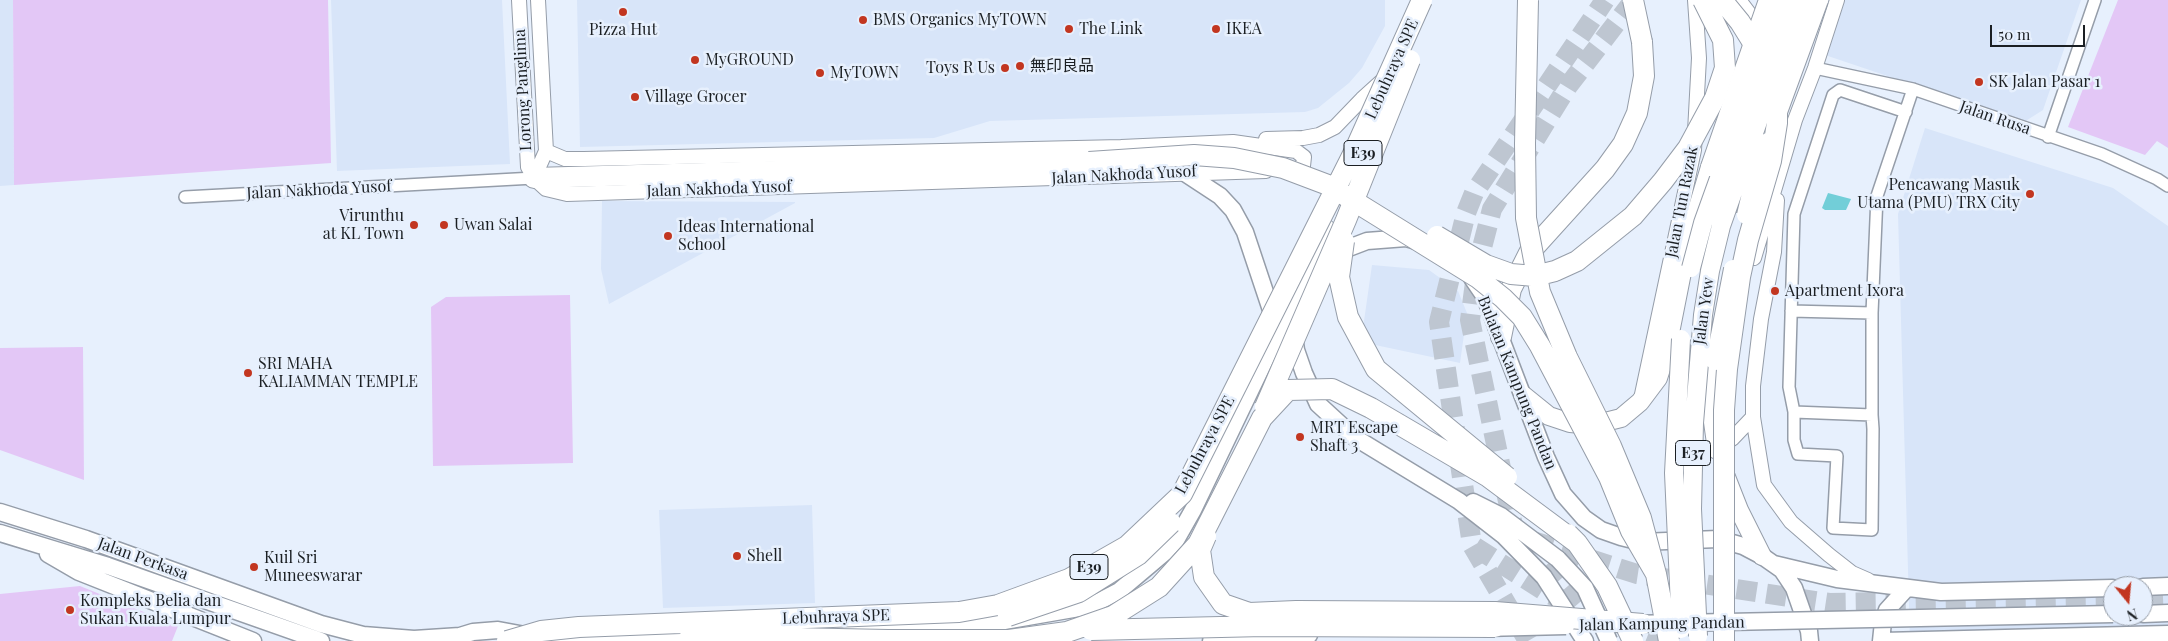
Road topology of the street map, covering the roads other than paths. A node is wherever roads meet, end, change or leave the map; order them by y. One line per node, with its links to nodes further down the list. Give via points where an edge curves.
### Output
1 (519, 0): 32 (street, Lorong Panglima, via 526,151 528,167)
2 (538, 0): 29 (street, Lorong Panglima)
3 (1422, 0): 28 (highway, Lebuhraya SPE / E39, bridge)
4 (1431, 0): 21 (highway)
5 (1437, 0): 18 (highway, Lebuhraya SPE / E39)
6 (1528, 0): 55 (highway, bridge, via 1524,144 1526,218 1540,292 1567,357 1628,482)
7 (1634, 0): 41 (highway, bridge, via 1644,76 1637,114 1623,144 1605,169 1528,253 1511,289)
8 (1695, 0): 43 (street, Jalan Tun Razak, via 1699,58 1694,150)
9 (1703, 0): 34 (highway, bridge, via 1720,32 1725,51 1725,68 1708,114 1688,148 1633,216 1577,260 1534,276 1512,274 1486,265 1406,218)
10 (1722, 0): 81 (highway, bridge, via 1740,22 1773,75 1777,123 1772,161 1740,277 1728,369 1724,449)
11 (1738, 0): 19 (street)
12 (1768, 0): 43 (main road, bridge, via 1689,237 1666,353 1658,378)
13 (1783, 0): 69 (main road, Jalan Yew / E37, bridge, via 1703,223 1691,268 1681,339 1674,473)
14 (1801, 0): 72 (main road, Jalan Yew / E37, bridge, via 1721,226 1710,271 1698,355 1694,423 1692,509)
15 (1819, 0): 49 (main road, bridge, via 1755,177 1724,308 1715,361 1712,414 1717,451)
16 (1837, 0): 20 (street)
17 (2095, 0): 25 (street)
18 (1414, 50): 66 (highway, Lebuhraya SPE / E39, bridge, via 1191,503 1138,555 1079,592 1001,618 960,625 844,631); 67 (highway, bridge, via 1346,220 1200,550 1204,577 1223,604 1249,613 1495,612)
19 (1788, 61): 20 (street); 23 (street, via 1800,75)
20 (1815, 68): 22 (street, Jalan Rusa); 23 (street)
21 (1396, 70): 26 (street, bridge, via 1335,127 1320,135); 28 (highway)
22 (1913, 89): 24 (street); 25 (street, Jalan Rusa)
23 (1805, 92): 33 (street)
24 (1906, 112): 38 (street, via 1840,90 1833,95 1794,214); 39 (street, via 1877,196)
25 (2048, 137): 35 (street, Jalan Rusa, via 2102,154)
26 (1233, 142): 27 (street, Jalan Nakhoda Yusof); 30 (street, Jalan Nakhoda Yusof, via 1296,151 1304,157 1303,166 1294,170)
27 (1121, 147): 29 (street, Jalan Nakhoda Yusof, via 584,159 565,159); 31 (street, via 1134,152 1136,165)
28 (1356, 151): 37 (highway); 53 (highway, bridge, via 1339,277 1348,317 1376,369 1489,462); 66 (highway, Lebuhraya SPE / E39, bridge, via 1182,494 1127,546 1070,579 998,605 959,612)
29 (549, 153): 32 (street)
30 (1185, 173): 31 (street, Jalan Nakhoda Yusof); 40 (main road, via 1220,196 1233,210 1245,232)
31 (1122, 177): 32 (street, Jalan Nakhoda Yusof, via 567,194 546,189)
32 (534, 178): 34 (highway, bridge, via 1089,162 1194,155 1234,158 1283,168); 36 (street, Jalan Nakhoda Yusof)
33 (1779, 179): 46 (street, via 1774,252 1760,319); 47 (street, via 1756,248 1742,317)
34 (1324, 184): 55 (highway, bridge, via 1478,278 1522,318 1586,433 1609,477 1631,531)
35 (2168, 186)
36 (184, 197)
37 (1298, 292): 40 (main road); 41 (main road, Bulatan Kampung Pandan, via 1314,270 1332,254 1367,241 1406,238 1440,249 1466,270 1485,297); 48 (main road, Bulatan Kampung Pandan, via 1292,326 1296,350 1318,404 1354,437)
38 (1790, 311): 39 (street); 44 (street, via 1789,387)
39 (1872, 313): 45 (street)
40 (1278, 334): 65 (main road, via 1194,510 1176,540 1119,590 1079,608 981,625)
41 (1501, 336): 42 (main road, Bulatan Kampung Pandan)
42 (1523, 395): 43 (main road, via 1549,416 1570,424 1593,425 1621,418); 54 (main road, Bulatan Kampung Pandan, via 1563,494 1584,518 1601,530 1641,542 1718,539 1743,546)
43 (1640, 402)
44 (1794, 412): 45 (street); 45 (street, via 1794,440 1798,454 1837,456 1833,528 1872,530)
45 (1872, 415)
46 (1753, 417): 47 (street); 56 (street, via 1764,484 1791,522 1852,573)
47 (1732, 439): 49 (street)
48 (1404, 467): 79 (main road, Bulatan Kampung Pandan, via 1459,501 1504,536 1544,577); 80 (main road, bridge, via 1501,516 1558,559 1585,588)
49 (1730, 488): 54 (main road)
50 (0, 512): 70 (main road, Jalan Perkasa)
51 (0, 533): 52 (main road, Jalan Perkasa)
52 (26, 541): 73 (main road, via 80,572); 74 (main road, Jalan Perkasa, via 108,566)
53 (1577, 543): 66 (highway, bridge, via 1487,476 1371,408 1332,389 1288,390 1262,418 1198,544 1160,587 1113,616 1067,632 1009,640 888,640); 67 (highway, bridge)
54 (1767, 560): 56 (main road, via 1837,579); 82 (main road, Bulatan Kampung Pandan, via 1782,570 1794,588)
55 (1656, 574): 69 (highway, bridge)
56 (1881, 585): 60 (main road)
57 (2153, 586): 58 (main road)
58 (2168, 586)
59 (2103, 588): 60 (main road, via 1941,592)
60 (1906, 589): 83 (main road, via 1887,610)
61 (2168, 613): 63 (main road)
62 (2103, 614): 67 (main road, Jalan Kampung Pandan, bridge)
63 (2153, 614)
64 (1495, 627): 66 (highway, bridge); 67 (main road, Jalan Kampung Pandan, bridge); 78 (main road, Jalan Kampung Pandan, bridge)
65 (856, 628): 71 (main road, via 574,638 498,630 473,632); 77 (main road)
66 (603, 631): 75 (highway, Lebuhraya SPE / E39, bridge, via 560,628); 76 (highway, Lebuhraya SPE / E39)
67 (1638, 633)
68 (2168, 634): 83 (main road)
69 (1677, 637)
70 (367, 638): 71 (main road, Jalan Perkasa)
71 (454, 638)
72 (1699, 638)
73 (253, 641)
74 (321, 641)
75 (507, 641)
76 (540, 641)
77 (951, 641)
78 (1211, 641)
79 (1585, 641)
80 (1609, 641)
81 (1724, 641)
82 (1810, 641)
83 (1882, 641)

